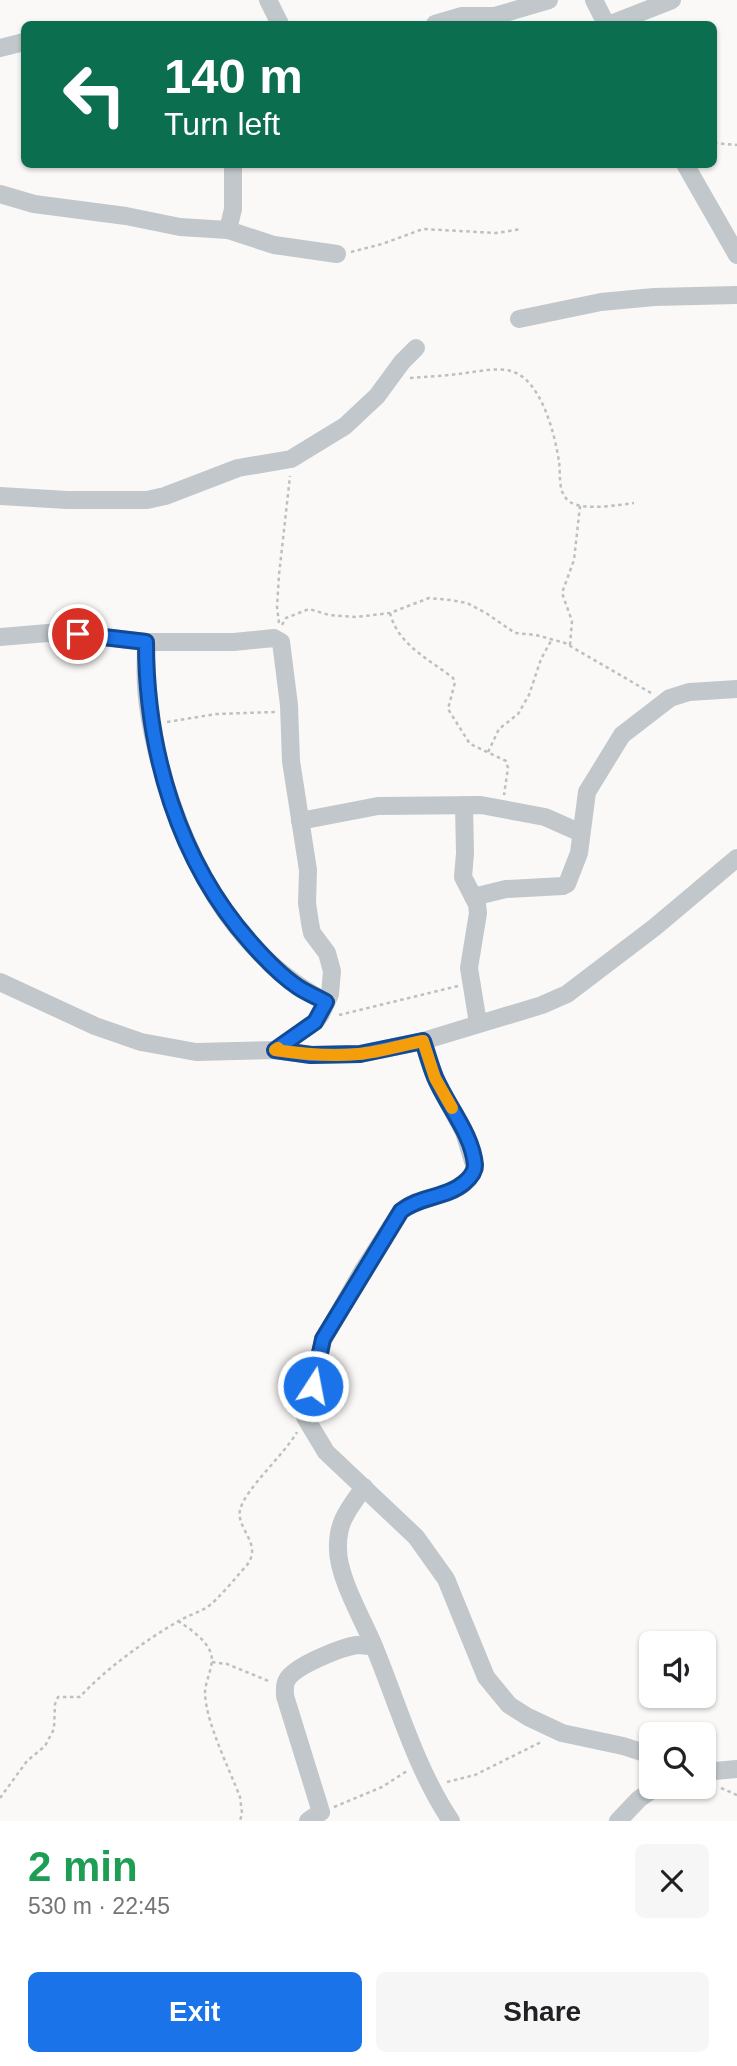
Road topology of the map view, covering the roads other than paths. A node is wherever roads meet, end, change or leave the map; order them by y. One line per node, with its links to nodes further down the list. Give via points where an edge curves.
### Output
1 (268, 0): 6 (street)
2 (550, 0): 5 (street)
3 (594, 0): 8 (street)
4 (671, 0): 9 (street)
5 (527, 17): 7 (street, via 461,16)
6 (278, 21)
7 (445, 21)
8 (607, 21)
9 (617, 21)
10 (21, 44): 11 (street)
11 (0, 48)
12 (233, 168): 15 (street)
13 (687, 168): 17 (street)
14 (0, 194): 15 (street, via 34,204)
15 (228, 230): 16 (street, via 274,245)
16 (337, 254)
17 (737, 255)
18 (737, 295): 19 (street, via 601,302)
19 (519, 319)
20 (416, 348): 21 (street, via 345,426 291,459 238,468 147,499)
21 (0, 496)
22 (0, 636): 23 (street, via 60,632)
23 (146, 642): 26 (street, via 281,642 290,761); 31 (street, via 146,687 158,759 202,877 227,916 259,952 287,979)
24 (737, 689): 27 (street, via 689,692 665,701 622,735 587,792)
25 (464, 804): 26 (street, via 378,806); 27 (street, via 545,817); 29 (street, via 463,877)
26 (300, 821): 31 (street, via 312,933 327,953 332,971)
27 (581, 833): 29 (street, via 579,853 563,886 506,889)
28 (737, 858): 32 (street, via 567,994)
29 (473, 897): 32 (street, via 478,913 470,959)
30 (0, 982): 34 (street, via 141,1042 196,1052)
31 (326, 1002): 34 (street, via 315,1022)
32 (478, 1023): 33 (street)
33 (423, 1041): 34 (street, via 360,1054); 35 (street, via 435,1078 464,1132 474,1173 451,1192 409,1204 401,1211 323,1339 305,1417 326,1452)
34 (275, 1050)
35 (364, 1487): 36 (street, via 340,1523 337,1552 348,1590); 37 (street, via 416,1537 446,1578 486,1677 509,1705 562,1733)
36 (374, 1647): 41 (street, via 346,1648 288,1677 285,1689); 42 (street, via 419,1764)
37 (639, 1751)
38 (737, 1769): 39 (street)
39 (716, 1771)
40 (639, 1799): 43 (street)
41 (315, 1817)
42 (451, 1821)
43 (618, 1821)

